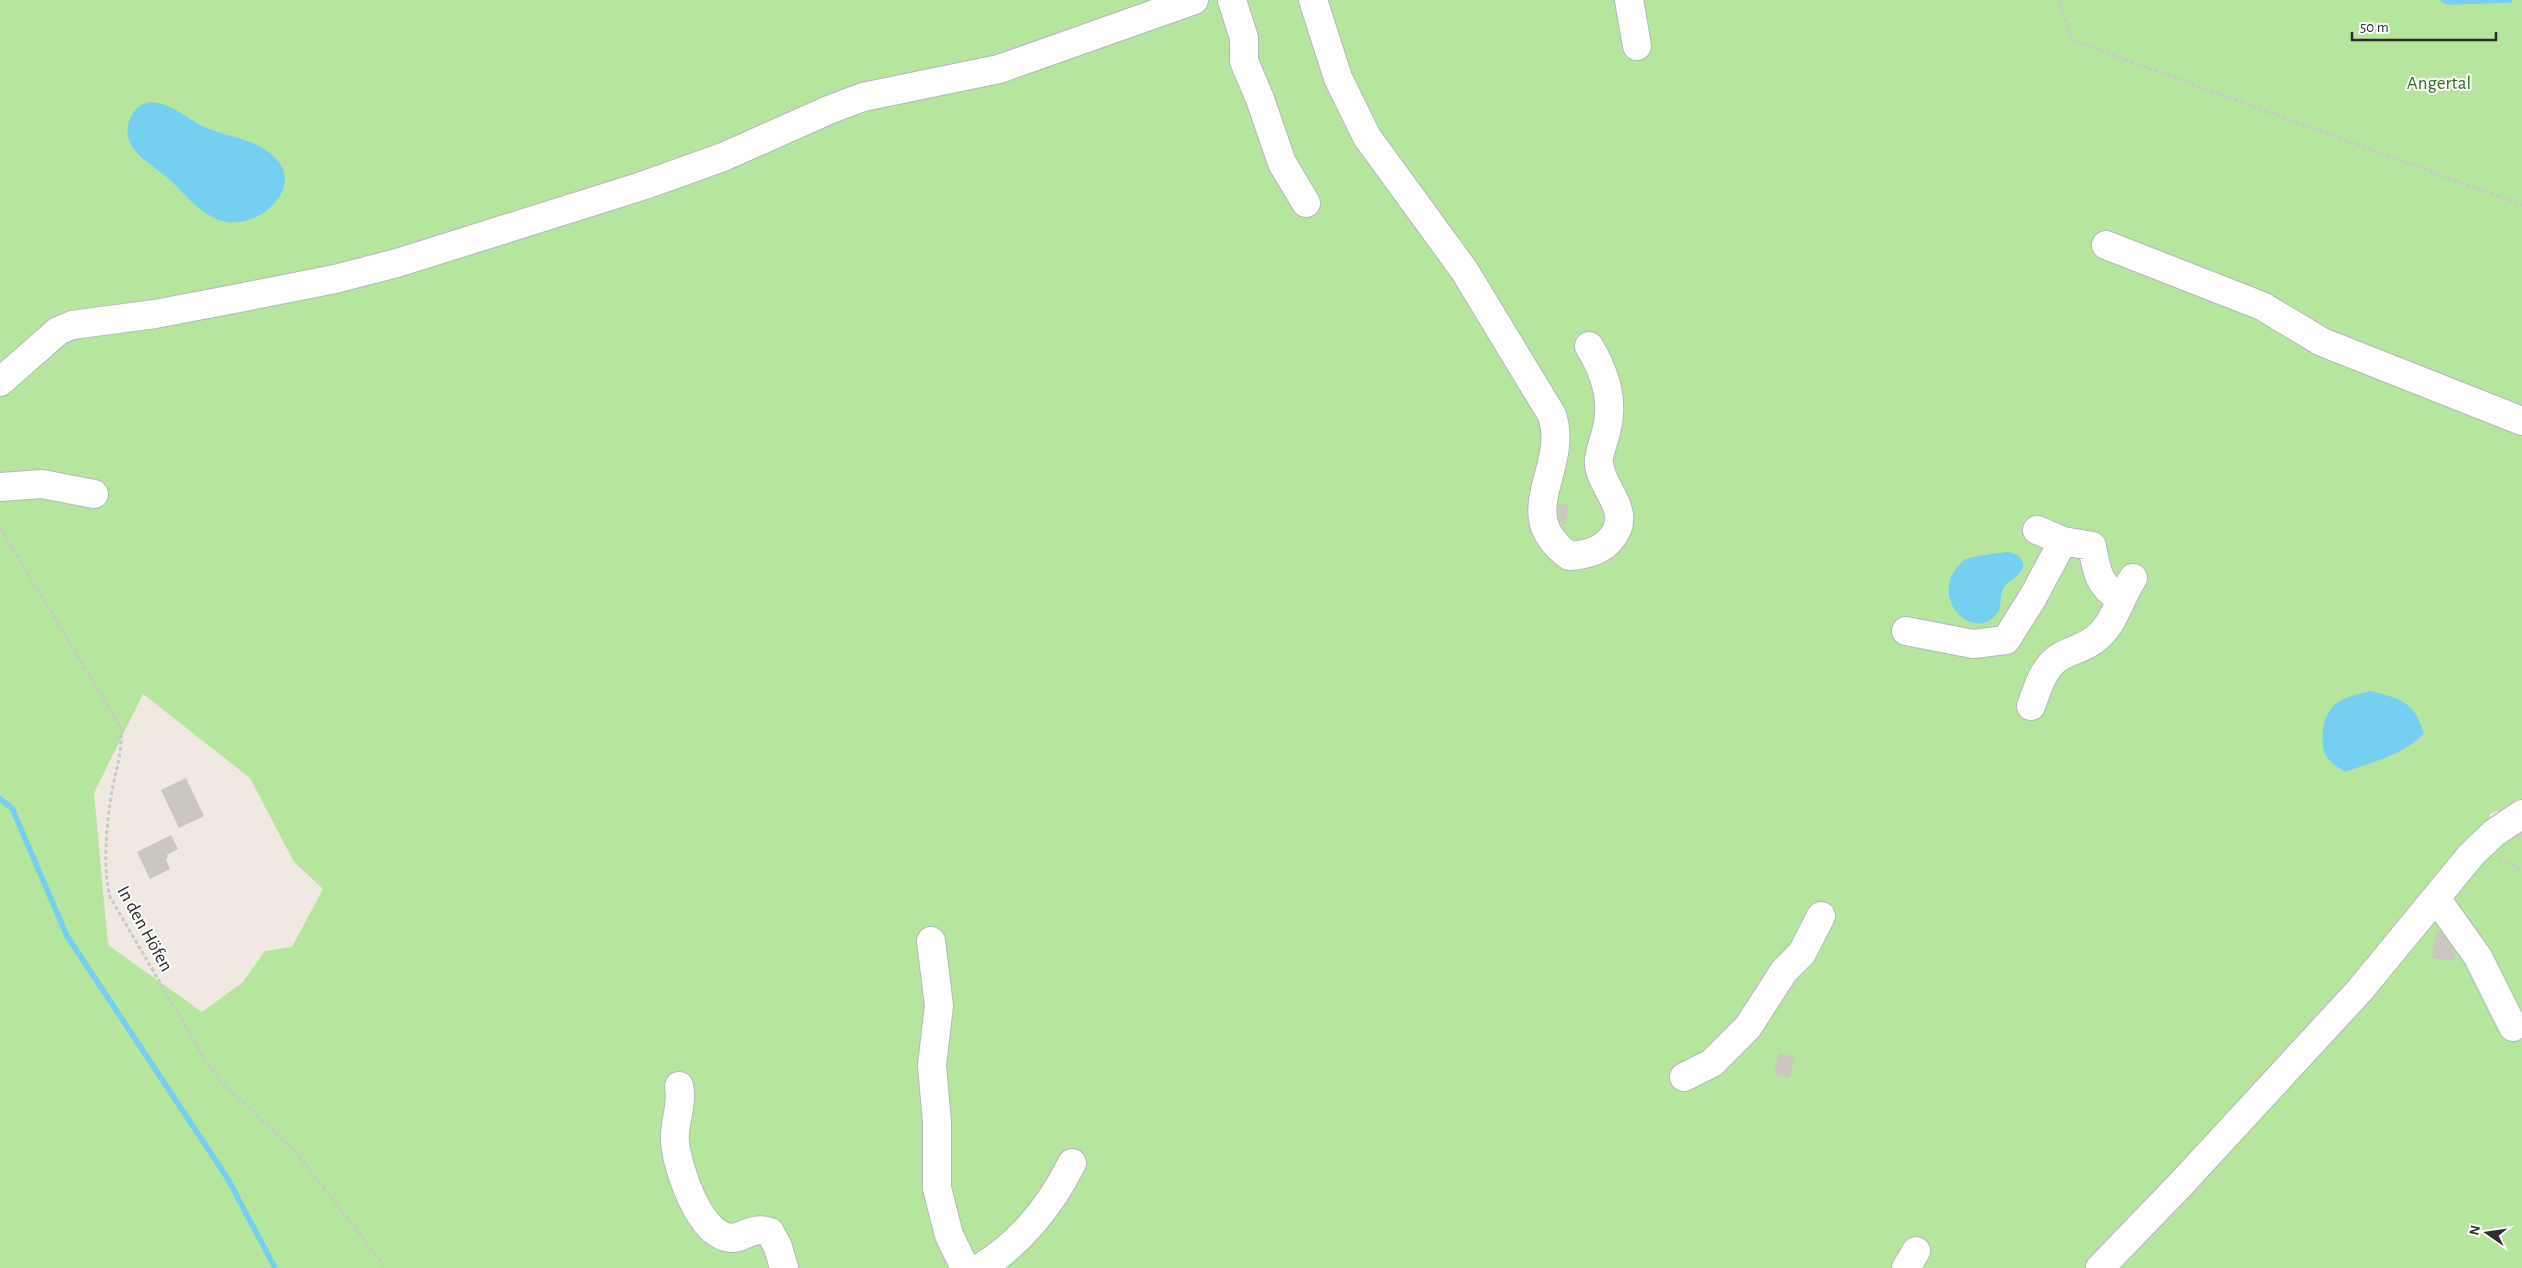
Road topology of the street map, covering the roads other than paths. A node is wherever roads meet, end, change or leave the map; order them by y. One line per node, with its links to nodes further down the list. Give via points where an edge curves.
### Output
1 (1194, 0): 9 (lane, via 999,69 863,97 723,157 642,186 397,263 239,298 72,325 58,331)
2 (1232, 0): 6 (lane, via 1244,38 1244,61 1282,163)
3 (1313, 0): 8 (lane, via 1338,78 1367,137 1464,270 1552,415 1557,439 1544,487 1542,520 1551,541 1569,556 1596,550 1608,542 1618,530 1620,517 1599,460 1610,414 1602,370)
4 (1629, 0): 5 (lane)
5 (1637, 46)
6 (1306, 203)
7 (2106, 245): 10 (lane, via 2262,306 2322,342)
8 (1589, 346)
9 (0, 382)
10 (2522, 421)
11 (0, 486): 12 (lane, via 42,484)
12 (94, 494)
13 (2037, 530): 14 (lane)
14 (2063, 541): 15 (lane, via 2006,640 1973,644); 16 (lane, via 2092,546 2097,571 2109,592 2127,588 2101,634 2046,669)
15 (1906, 631)
16 (2031, 706)
17 (2522, 814): 18 (lane, via 2494,832)
18 (2436, 898): 21 (lane, via 2478,957); 27 (lane, via 2298,1059)
19 (1821, 916): 22 (lane, via 1802,953 1779,979 1748,1027 1712,1062)
20 (930, 941): 25 (lane, via 939,1006 932,1065 937,1123 937,1188 949,1235)
21 (2512, 1027)
22 (1684, 1077)
23 (679, 1086): 26 (lane, via 675,1143 682,1176 693,1202 718,1234 726,1238 755,1229 770,1232)
24 (1072, 1163): 25 (lane, via 1064,1180 1028,1227 1006,1250)
25 (978, 1267)
26 (784, 1268)
27 (2100, 1268)

